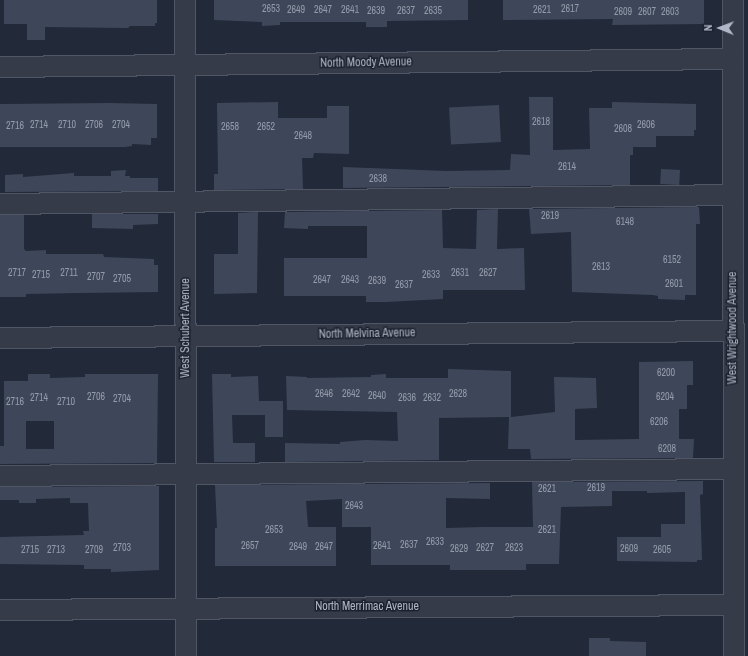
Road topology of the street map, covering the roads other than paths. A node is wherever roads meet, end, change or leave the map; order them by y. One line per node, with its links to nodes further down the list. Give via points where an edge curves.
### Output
1 (185, 0): 4 (street, West Schubert Avenue)
2 (733, 0): 3 (street, West Wrightwood Avenue)
3 (733, 60): 4 (street, North Moody Avenue); 6 (street, West Wrightwood Avenue)
4 (185, 65): 5 (street, North Moody Avenue); 7 (street, West Schubert Avenue)
5 (0, 67)
6 (733, 195): 7 (street); 9 (street, West Wrightwood Avenue)
7 (186, 202): 8 (street); 10 (street, West Schubert Avenue)
8 (0, 204)
9 (733, 330): 10 (street, North Melvina Avenue); 12 (street, West Wrightwood Avenue)
10 (186, 336): 11 (street, North Melvina Avenue); 13 (street, West Schubert Avenue)
11 (0, 338)
12 (734, 469): 13 (street); 15 (street, West Wrightwood Avenue)
13 (186, 474): 14 (street); 16 (street, West Schubert Avenue)
14 (0, 476)
15 (734, 605): 16 (street, North Merrimac Avenue); 19 (street, West Wrightwood Avenue)
16 (186, 608): 17 (street, North Merrimac Avenue); 18 (street, West Schubert Avenue)
17 (0, 610)
18 (186, 656)
19 (734, 656)

